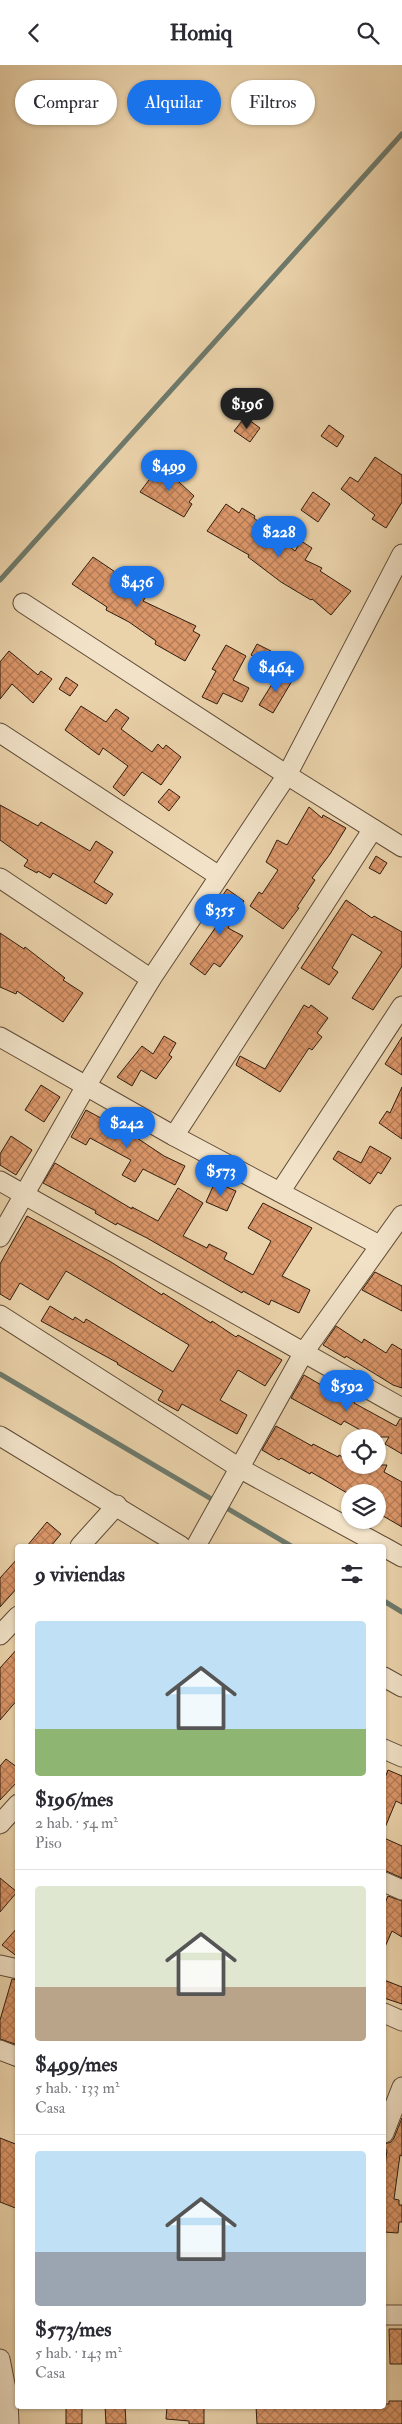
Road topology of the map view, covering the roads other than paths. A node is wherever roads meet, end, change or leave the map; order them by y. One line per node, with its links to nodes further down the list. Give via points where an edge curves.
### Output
1 (402, 554): 4 (street)
2 (23, 603): 4 (street)
3 (0, 733): 8 (street)
4 (287, 775): 5 (street); 8 (street)
5 (373, 829): 6 (street); 13 (street)
6 (402, 847)
7 (0, 877): 9 (street)
8 (219, 877): 9 (street)
9 (151, 979): 12 (street)
10 (402, 1006): 15 (street)
11 (0, 1037): 12 (street)
12 (86, 1086): 13 (street); 16 (street)
13 (174, 1136): 15 (street)
14 (0, 1181): 16 (street)
15 (280, 1192): 19 (street)
16 (24, 1196): 18 (street); 21 (street)
17 (402, 1215): 19 (street)
18 (0, 1237)
19 (379, 1245): 21 (street)
20 (0, 1315): 24 (street)
21 (304, 1352): 22 (street); 24 (street)
22 (402, 1408)
23 (1, 1439): 25 (street)
24 (241, 1469): 26 (street); 29 (street)
25 (117, 1505): 27 (street); 28 (street)
26 (200, 1539)
27 (82, 1544)
28 (178, 1544)
29 (378, 1544)
30 (386, 1549): 31 (street)
31 (402, 1557)
32 (15, 1619): 33 (street)
33 (0, 1635)
34 (386, 1678): 35 (street)
35 (402, 1687)
36 (386, 1750): 37 (street)
37 (402, 1757)
38 (15, 1807): 39 (street)
39 (0, 1824)
40 (386, 1883): 41 (street)
41 (402, 1890)
42 (0, 1965): 43 (street)
43 (15, 1968)
44 (386, 2014): 45 (street)
45 (402, 2021)
46 (0, 2049): 47 (street)
47 (15, 2056)
48 (402, 2087): 49 (street)
49 (386, 2128)
50 (386, 2315): 51 (street)
51 (402, 2315)
52 (0, 2359): 54 (street)
53 (20, 2409): 55 (street)
54 (9, 2424)
55 (14, 2424)

